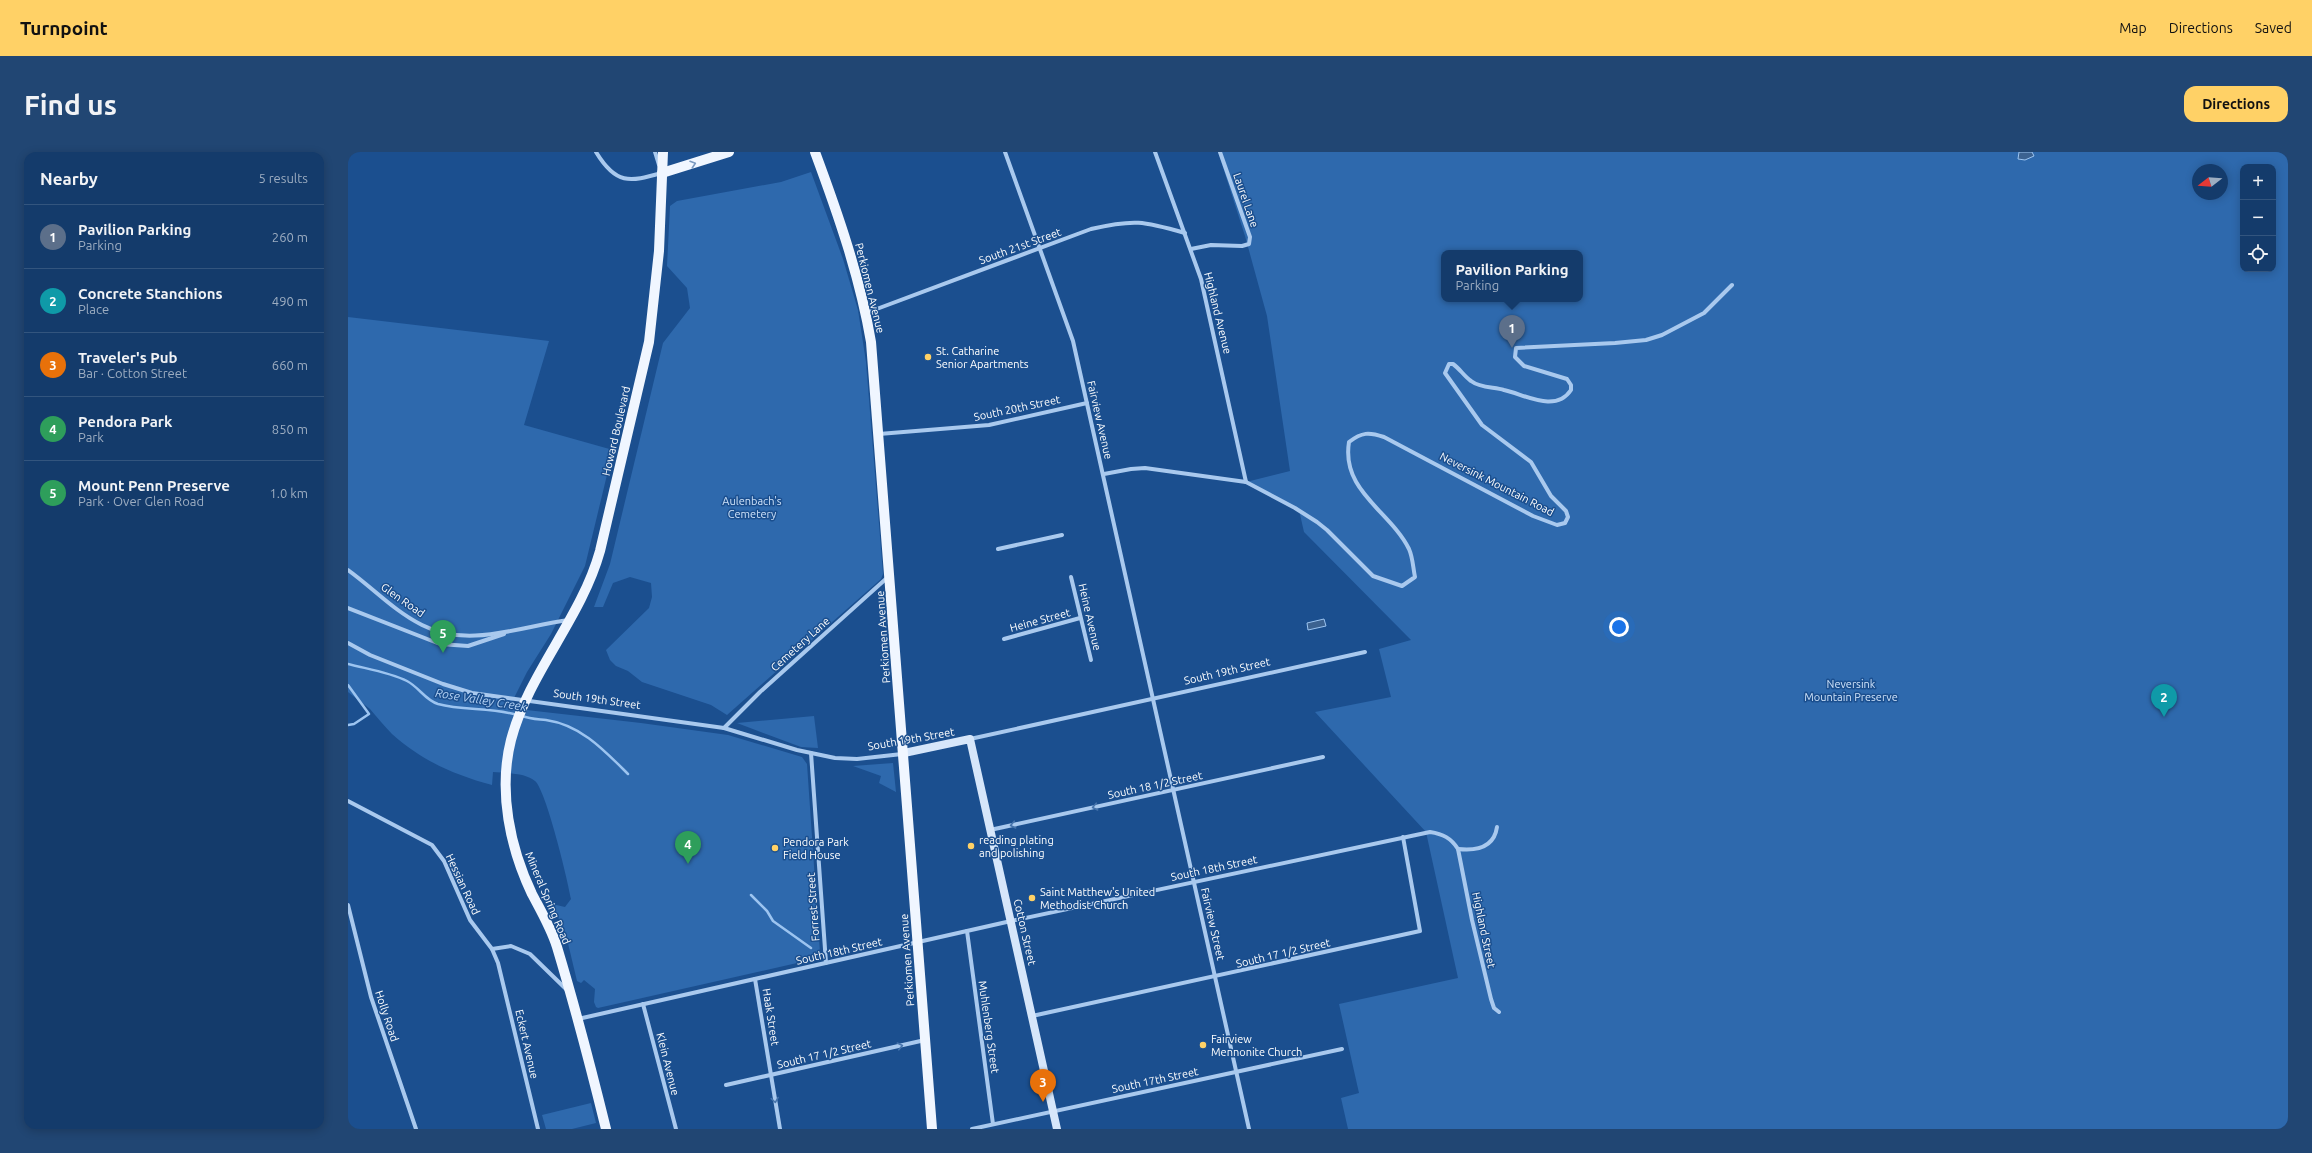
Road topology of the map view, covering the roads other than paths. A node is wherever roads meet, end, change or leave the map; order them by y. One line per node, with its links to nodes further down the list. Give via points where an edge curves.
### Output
1 (596, 152): 9 (street, via 607,168 619,178 636,179)
2 (655, 152): 9 (street)
3 (663, 152): 9 (main road, Howard Boulevard)
4 (815, 152): 14 (main road, Perkiomen Avenue, via 849,252)
5 (1005, 152): 11 (street, Fairview Avenue)
6 (1155, 152): 10 (street, Highland Avenue)
7 (1220, 152): 12 (street, Laurel Lane, via 1250,237 1249,244 1211,245)
8 (725, 153): 9 (main road, one-way to 8)
9 (662, 173): 26 (main road, Howard Boulevard, via 659,251 649,342 595,570)
10 (1185, 233): 11 (street, South 21st Street, via 1149,223 1123,222 1091,229); 12 (street, Highland Avenue)
11 (1040, 248): 14 (street, South 21st Street); 15 (street, Fairview Avenue, via 1074,341)
12 (1191, 250): 18 (street, Highland Avenue, via 1203,287)
13 (1732, 285): 18 (street, Neversink Mountain Road, via 1704,313 1686,324 1652,338 1615,343 1518,346 1515,356 1524,366 1567,379 1571,390 1564,397 1554,400 1534,401 1520,394 1472,381 1453,364 1446,368 1445,373 1450,382 1482,425 1512,449 1523,454 1537,469 1550,496 1566,511 1568,517 1565,523 1558,525 1533,516 1384,437 1366,432 1358,435 1349,442 1348,462 1355,480 1404,541 1411,554 1415,577 1402,586 1373,576 1317,522)
14 (866, 313): 16 (main road, Perkiomen Avenue, via 874,367)
15 (1087, 403): 16 (street, South 20th Street, via 989,425); 17 (street, Fairview Avenue)
16 (879, 434): 22 (main road, Perkiomen Avenue)
17 (1104, 474): 18 (street, via 1145,468); 33 (street, Fairview Avenue)
18 (1246, 482)
19 (1062, 535): 20 (street)
20 (998, 549)
21 (348, 570): 27 (street, Glen Road, via 400,611 423,625 442,632 469,636)
22 (890, 575): 34 (street, Cemetery Lane, via 760,692); 37 (main road, Perkiomen Avenue)
23 (1071, 577): 25 (street, Heine Avenue)
24 (348, 608): 27 (street, via 440,644 468,646)
25 (1080, 618): 28 (street, Heine Street); 31 (street, Heine Avenue)
26 (571, 620): 27 (street, Glen Road); 32 (main road, Howard Boulevard)
27 (508, 632)
28 (1004, 639)
29 (348, 643): 34 (street, South 19th Street, via 370,655 472,693)
30 (1365, 652): 33 (street, South 19th Street)
31 (1091, 660)
32 (527, 698): 56 (main road, Mineral Spring Road, via 508,754 506,779 510,826 521,869 554,939)
33 (1154, 699): 35 (street, South 19th Street); 39 (street, Fairview Street)
34 (724, 728): 36 (street, South 19th Street)
35 (970, 739): 37 (street, South 19th Street); 42 (street, Cotton Street)
36 (811, 753): 37 (street, South 19th Street, via 857,760); 53 (street, Forrest Street)
37 (904, 753): 50 (main road, Perkiomen Avenue)
38 (1322, 757): 39 (street, South 18 1/2 Street)
39 (1174, 790): 42 (street, South 18 1/2 Street, one-way to 42); 46 (street, Fairview Street)
40 (349, 803): 51 (street, Hessian Road, via 432,844 444,861 470,920)
41 (1497, 827): 45 (street, via 1496,836 1480,849)
42 (990, 830): 48 (street, Cotton Street)
43 (1403, 837): 44 (street, South 18th Street, via 1430,832 1444,835); 46 (street, South 18th Street); 54 (street, South 17 1/2 Street, via 1420,931)
44 (1454, 843): 45 (street, Highland Street)
45 (1458, 849): 58 (street, Highland Street, via 1490,1000)
46 (1194, 882): 48 (street, South 18th Street); 54 (street, Fairview Street)
47 (348, 906): 68 (street, Holly Road, via 371,997)
48 (1011, 922): 49 (street, South 18th Street); 59 (street, Cotton Street)
49 (967, 931): 50 (street, South 18th Street); 67 (street, Muhlenberg Street)
50 (918, 942): 53 (street, South 18th Street); 61 (main road, Perkiomen Avenue)
51 (492, 949): 52 (street, Hessian Road); 56 (street, via 511,946 530,954)
52 (498, 963): 69 (street, Eckert Avenue)
53 (826, 963): 55 (street, South 18th Street)
54 (1216, 977): 59 (street, South 17 1/2 Street); 63 (street, Fairview Street)
55 (755, 979): 57 (street, South 18th Street); 64 (street, Haak Street)
56 (570, 993): 60 (main road, Mineral Spring Road)
57 (643, 1004): 60 (street, South 18th Street); 71 (street, Klein Avenue)
58 (1499, 1012)
59 (1032, 1016): 66 (street, Cotton Street)
60 (578, 1019): 70 (main road, Mineral Spring Road)
61 (925, 1040): 64 (street, South 17 1/2 Street, one-way to 61); 73 (main road, Perkiomen Avenue)
62 (1342, 1049): 63 (street, South 17th Street)
63 (1236, 1071): 66 (street, South 17th Street); 76 (street, Fairview Street)
64 (771, 1075): 65 (street, South 17 1/2 Street); 72 (street, Haak Street, one-way to 72)
65 (726, 1085)
66 (1053, 1111): 67 (street, South 17th Street); 75 (street, Cotton Street)
67 (993, 1124): 74 (street, South 17th Street)
68 (416, 1129)
69 (538, 1129)
70 (606, 1129)
71 (676, 1129)
72 (780, 1129)
73 (932, 1129)
74 (973, 1129)
75 (1057, 1129)
76 (1249, 1129)

